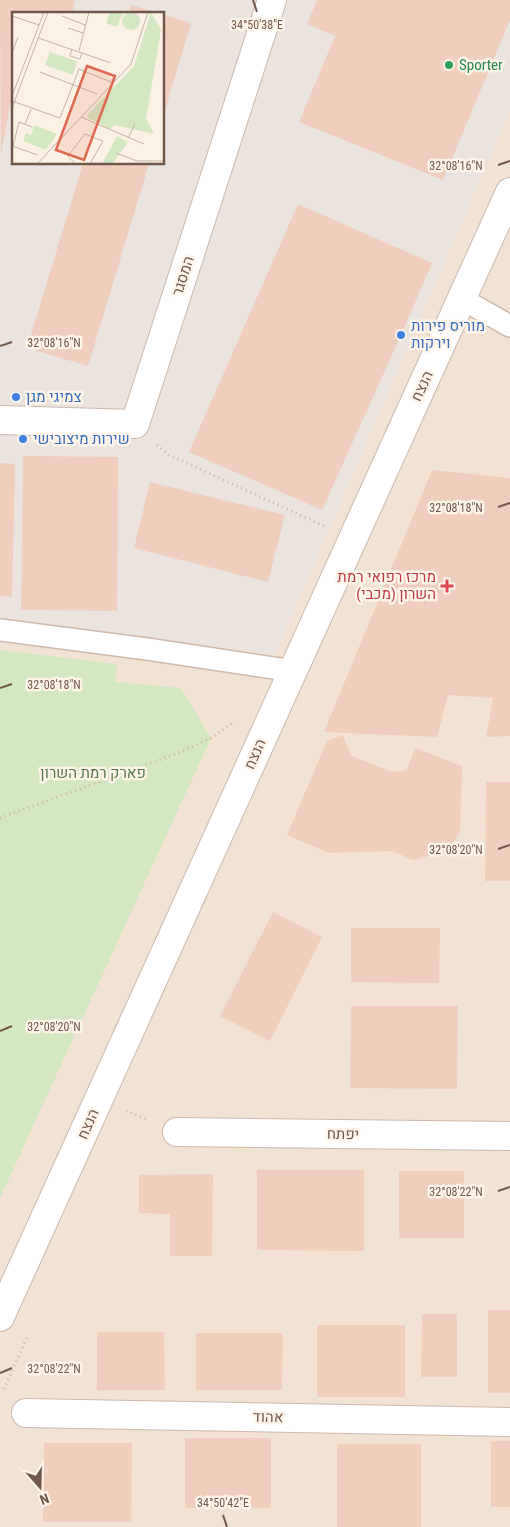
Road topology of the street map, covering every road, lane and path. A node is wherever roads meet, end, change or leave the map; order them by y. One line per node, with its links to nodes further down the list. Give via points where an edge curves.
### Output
1 (272, 0): 7 (street, המסגר)
2 (510, 192): 3 (street, הנצח)
3 (462, 298): 4 (lane); 5 (lane); 8 (street, הנצח)
4 (510, 309)
5 (510, 326)
6 (0, 420): 7 (street)
7 (135, 424): 8 (path, via 169,455)
8 (352, 538): 10 (street, הנצח)
9 (0, 630): 10 (lane)
10 (294, 671): 13 (street, הנצח)
11 (241, 717): 12 (path, via 211,738 178,753)
12 (0, 818)
13 (99, 1100): 14 (path); 16 (street, הנצח)
14 (177, 1132): 15 (street, יפתח)
15 (510, 1136)
16 (0, 1317)
17 (26, 1413): 18 (street, אהוד)
18 (510, 1422)

